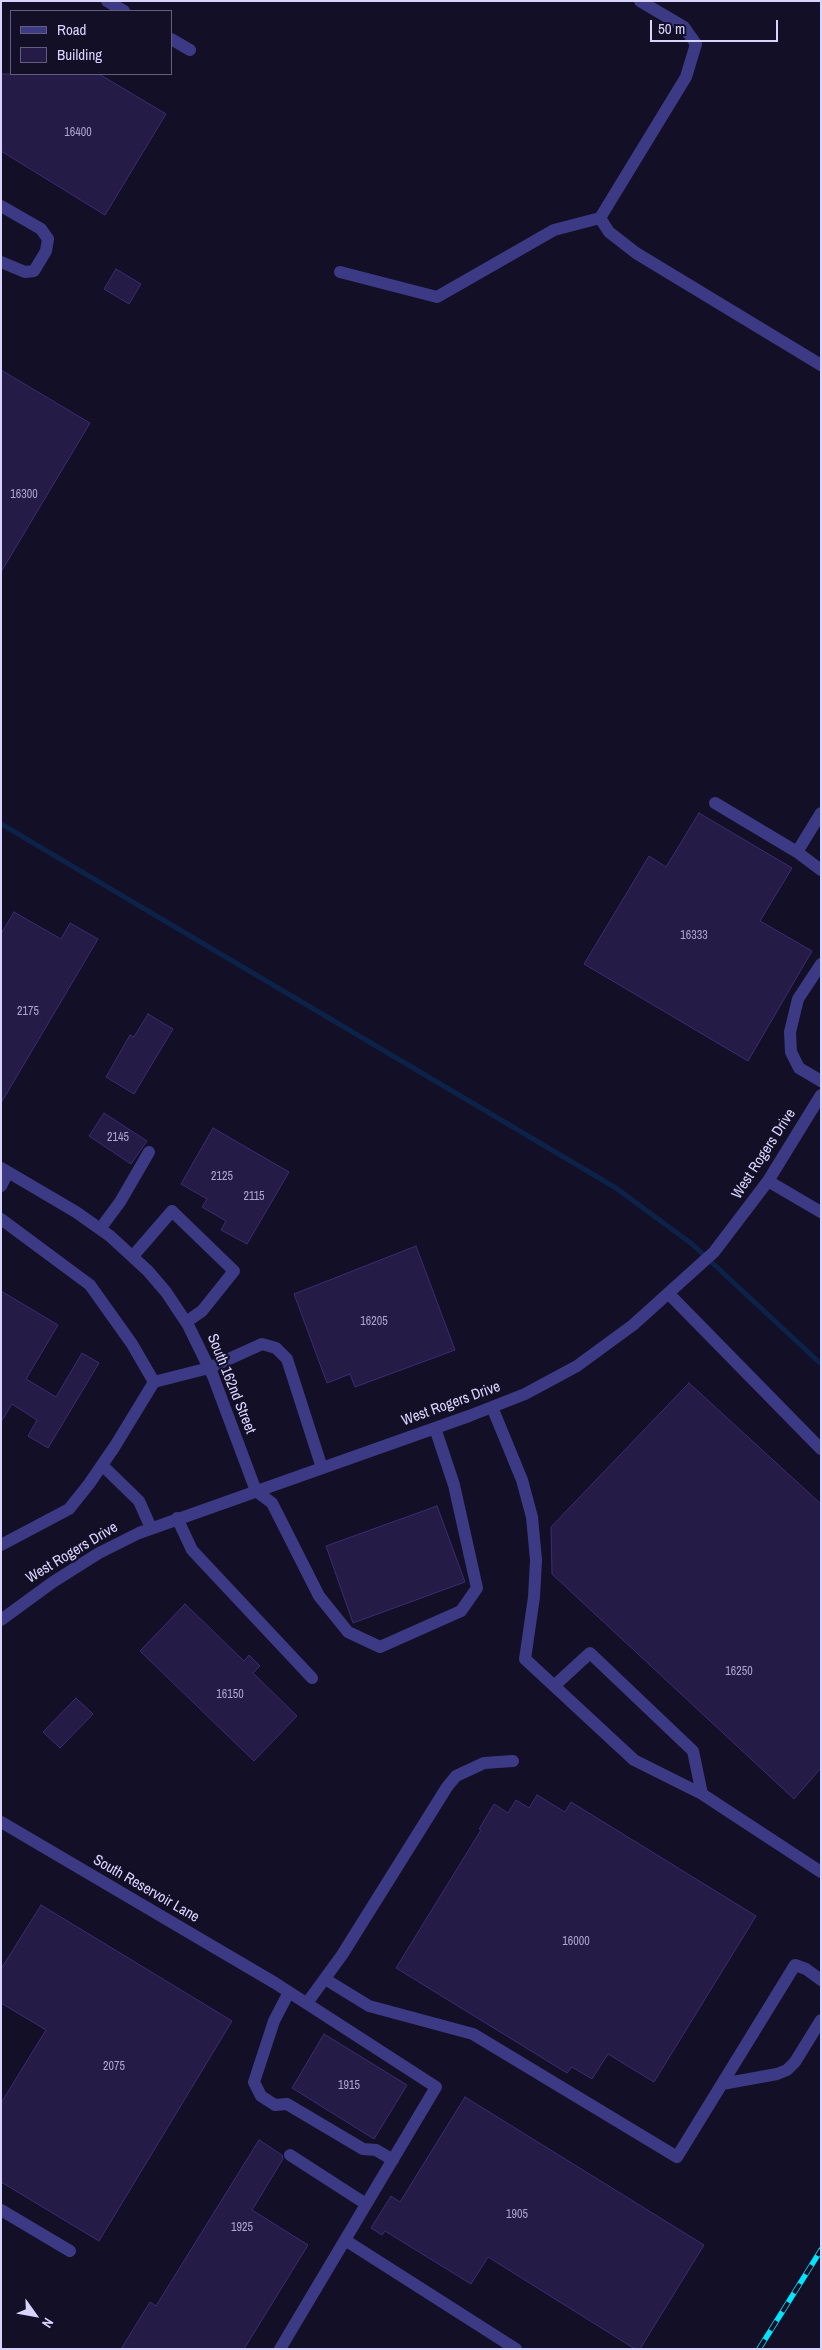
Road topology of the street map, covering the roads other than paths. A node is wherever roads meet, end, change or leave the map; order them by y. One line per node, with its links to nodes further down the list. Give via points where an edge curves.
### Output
1 (108, 1): 3 (street)
2 (640, 1): 7 (street, via 684,27 696,44 686,77)
3 (122, 10)
4 (172, 40): 5 (street)
5 (190, 50)
6 (1, 206): 8 (street, via 41,229 48,239 46,251 34,271 24,272)
7 (600, 218): 9 (street, via 554,230 436,297); 10 (street, via 609,232 636,253)
8 (1, 262)
9 (340, 272)
10 (821, 365)
11 (715, 803): 13 (street)
12 (821, 812): 13 (street)
13 (798, 852): 14 (street)
14 (821, 870)
15 (821, 964): 16 (street, via 798,999 790,1032 790,1052 799,1068)
16 (821, 1080)
17 (821, 1095): 20 (street, West Rogers Drive)
18 (149, 1152): 24 (street)
19 (5, 1170): 21 (street); 24 (street, South 162nd Street)
20 (768, 1182): 22 (street); 26 (street, West Rogers Drive, via 714,1252)
21 (1, 1186)
22 (821, 1212)
23 (1, 1219): 29 (street, via 90,1285 132,1344)
24 (100, 1229): 25 (street, South 162nd Street)
25 (133, 1256): 27 (street, South 162nd Street, via 166,1292); 27 (street, via 172,1211 234,1272 202,1311)
26 (668, 1294): 30 (street, West Rogers Drive, via 626,1331 577,1366 525,1394); 32 (street)
27 (186, 1322): 28 (street, South 162nd Street)
28 (209, 1368): 29 (street); 34 (street, via 262,1344 276,1348 287,1359); 35 (street, South 162nd Street)
29 (154, 1382): 33 (street)
30 (492, 1407): 31 (street, West Rogers Drive); 41 (street, via 522,1480 532,1517 536,1560 525,1659)
31 (435, 1428): 34 (street, West Rogers Drive); 35 (street, via 454,1485 477,1588 460,1610 380,1647 348,1632 319,1596 272,1503)
32 (821, 1449)
33 (102, 1465): 37 (street, via 139,1501); 38 (street, via 69,1508)
34 (322, 1468): 35 (street, West Rogers Drive)
35 (256, 1491): 36 (street, West Rogers Drive)
36 (176, 1518): 37 (street, West Rogers Drive); 40 (street, via 192,1550)
37 (151, 1528): 39 (street, West Rogers Drive, via 91,1558)
38 (1, 1545)
39 (1, 1620)
40 (312, 1678)
41 (554, 1686): 43 (street, via 634,1760); 43 (street, via 590,1653 693,1750)
42 (513, 1762): 46 (street, via 484,1763 456,1776)
43 (702, 1794): 45 (street)
44 (1, 1822): 48 (street, South Reservoir Lane)
45 (821, 1872)
46 (324, 1979): 49 (street); 51 (street, via 369,2006 473,2034 677,2158)
47 (821, 1980): 51 (street, via 796,1965)
48 (289, 1992): 49 (street, South Reservoir Lane); 53 (street, via 274,2022 254,2082 261,2096 275,2105 287,2104 363,2150 376,2150)
49 (307, 2003): 53 (street, South Reservoir Lane, via 436,2087)
50 (821, 2020): 51 (street, via 795,2062 786,2070)
51 (722, 2084)
52 (290, 2155): 54 (street)
53 (393, 2160): 54 (street)
54 (366, 2204): 56 (street)
55 (1, 2210): 57 (street)
56 (345, 2240): 58 (street); 59 (street)
57 (70, 2251)
58 (280, 2349)
59 (516, 2349)

